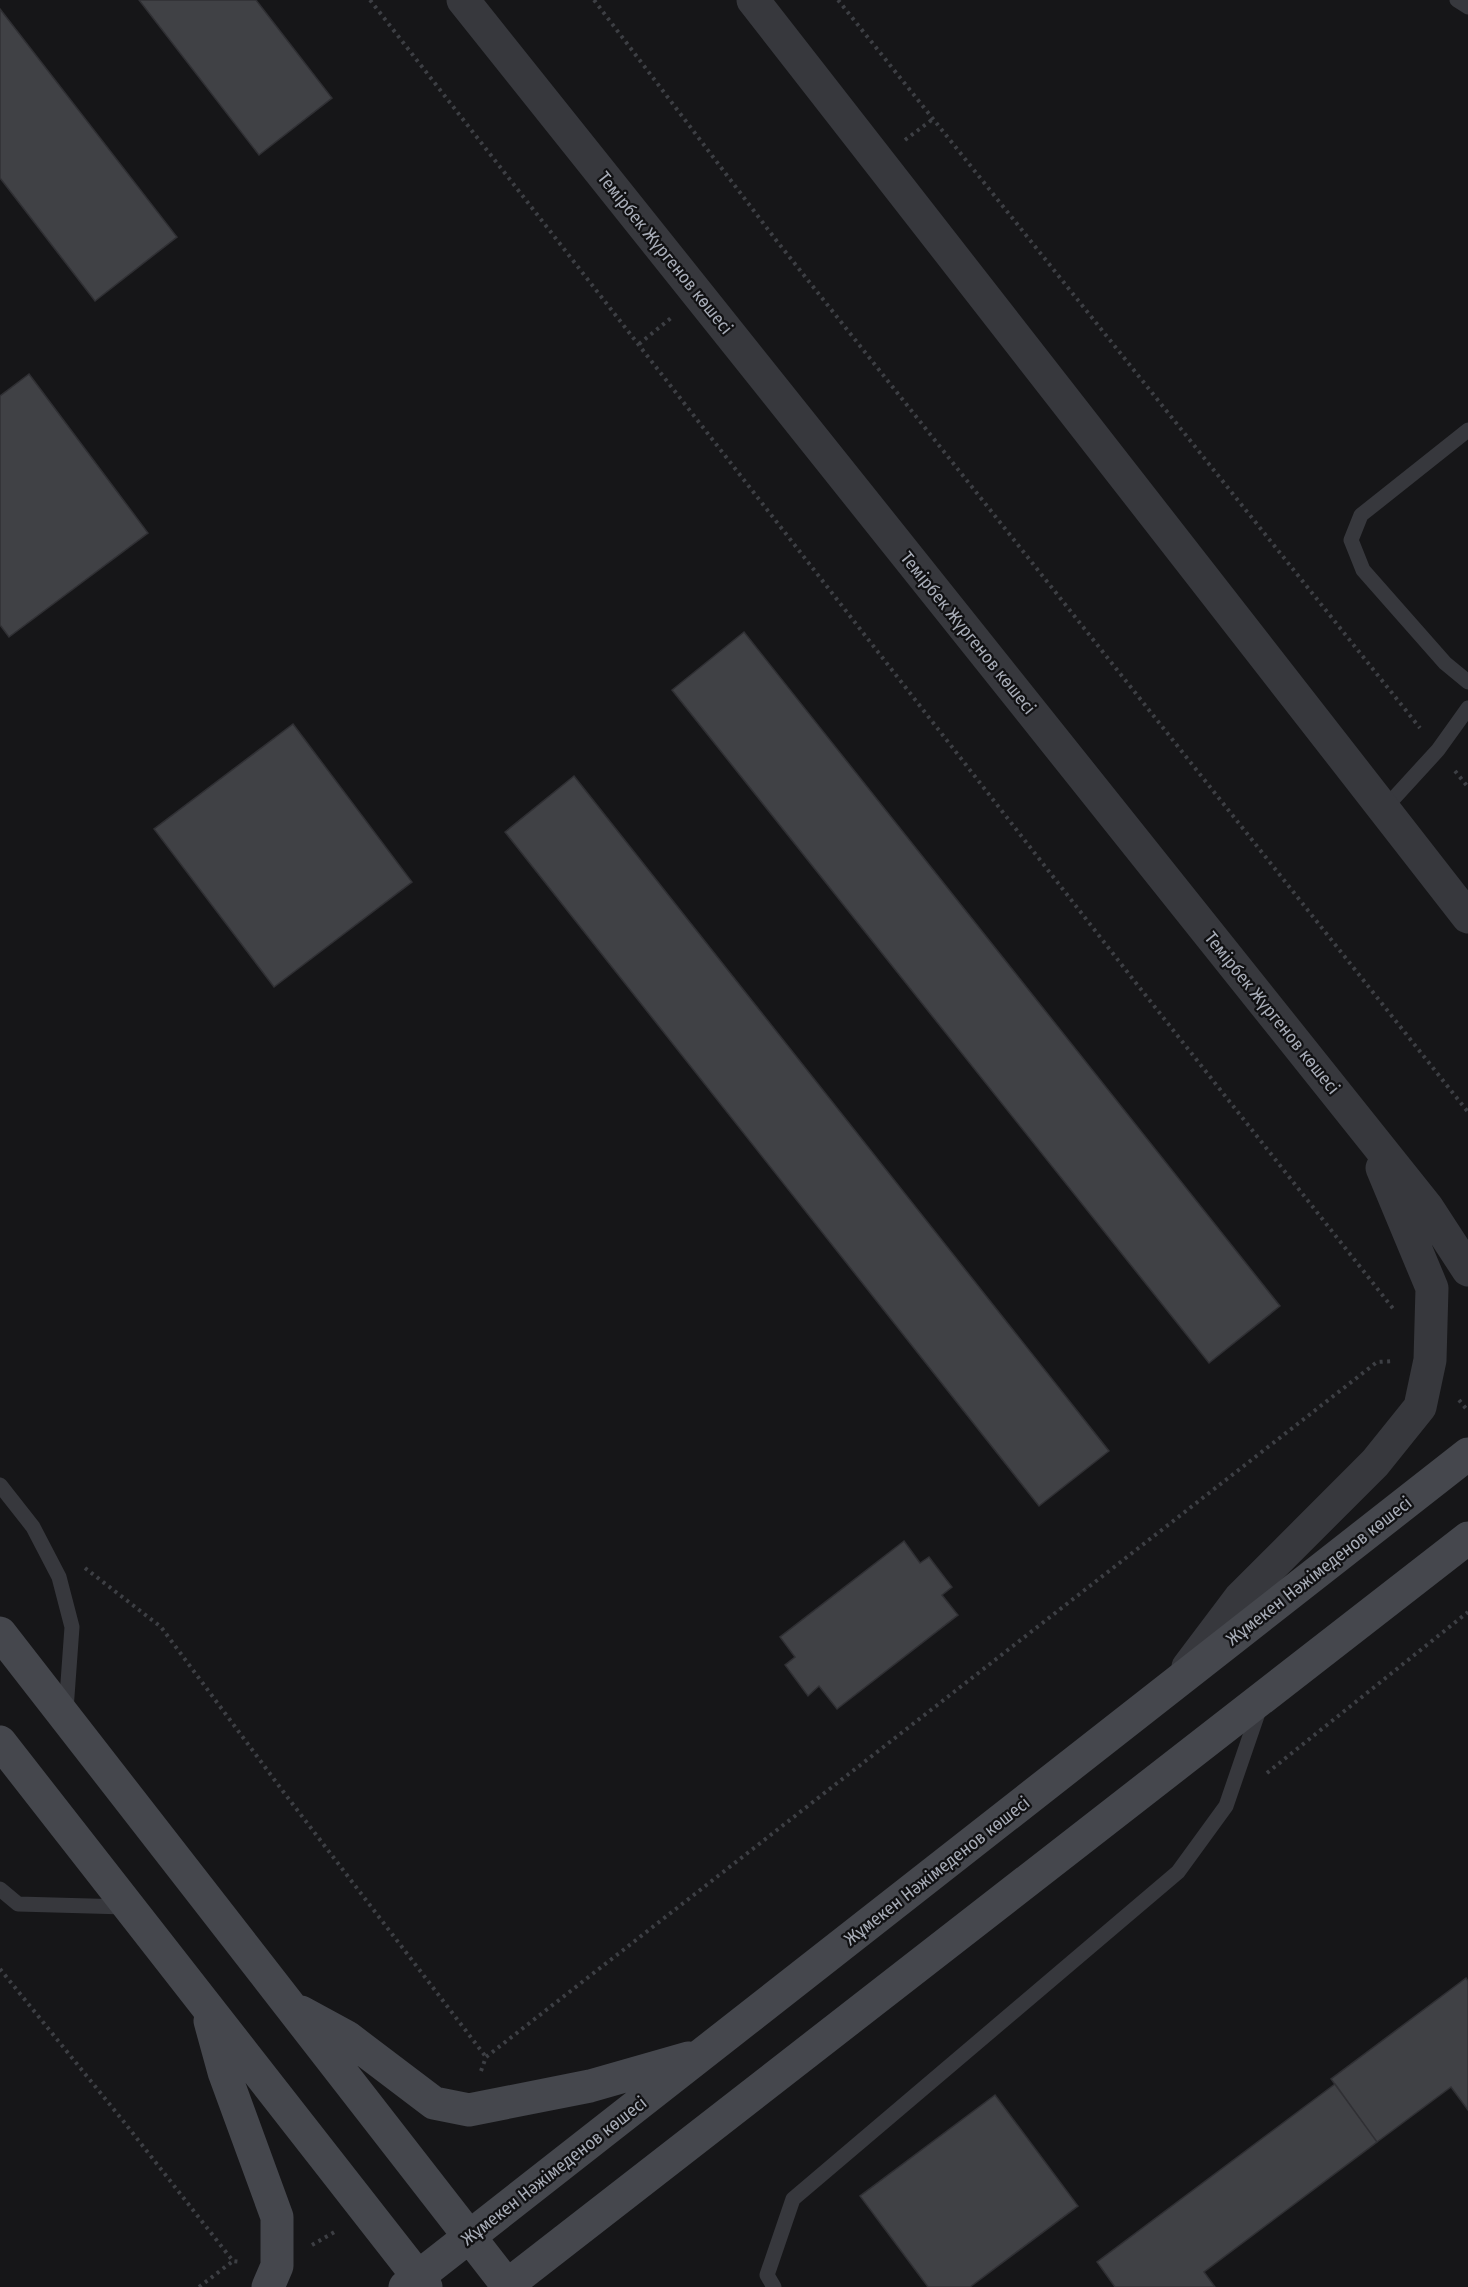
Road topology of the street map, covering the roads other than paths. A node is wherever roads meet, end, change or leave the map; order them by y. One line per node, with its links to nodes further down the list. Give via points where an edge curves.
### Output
1 (463, 0): 10 (street, Темірбек Жүргенов көшесі)
2 (753, 0): 8 (street)
3 (1457, 0): 4 (lane)
4 (1468, 7)
5 (1468, 430): 6 (lane, via 1361,515 1351,540 1363,570 1445,663)
6 (1468, 682)
7 (1468, 708): 8 (lane, via 1438,750)
8 (1384, 809): 9 (street)
9 (1468, 916)
10 (1366, 1130): 11 (street, Темірбек Жүргенов көшесі, via 1426,1207); 16 (street, via 1432,1288 1430,1360 1420,1407 1375,1463 1240,1598)
11 (1468, 1270)
12 (1468, 1454): 16 (main road, Жұмекен Нәжімеденов көшесі)
13 (0, 1485): 18 (lane, via 33,1527 59,1577 72,1627)
14 (1468, 1538): 17 (main road)
15 (0, 1633): 18 (main road)
16 (1175, 1684): 24 (main road, Жұмекен Нәжімеденов көшесі)
17 (1263, 1698): 28 (main road); 29 (lane, via 1227,1806 1179,1872 793,2199 767,2275)
18 (65, 1716): 23 (main road)
19 (0, 1742): 21 (main road)
20 (0, 1889): 21 (lane, via 18,1904)
21 (129, 1907): 22 (main road)
22 (206, 2005): 26 (main road, via 224,2072 277,2217); 27 (main road, via 368,2213)
23 (289, 2005): 24 (main road, via 347,2037 434,2103 469,2110 590,2086); 25 (main road)
24 (704, 2053): 25 (main road, Жұмекен Нәжімеденов көшесі)
25 (470, 2237): 27 (main road, Жұмекен Нәжімеденов көшесі); 28 (main road)
26 (272, 2276)
27 (417, 2284)
28 (506, 2286)
29 (774, 2287)

